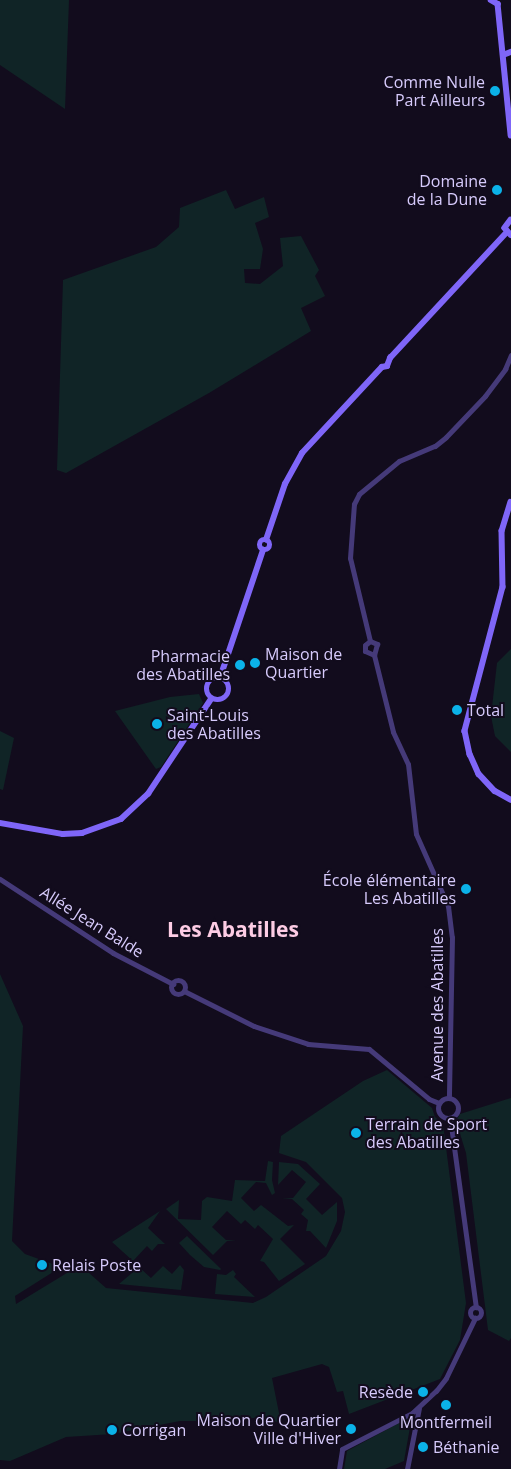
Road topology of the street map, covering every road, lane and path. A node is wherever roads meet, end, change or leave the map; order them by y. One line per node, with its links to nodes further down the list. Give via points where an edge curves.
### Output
1 (491, 0): 2 (main road)
2 (501, 2): 4 (main road)
3 (511, 52): 4 (main road)
4 (503, 55): 5 (main road)
5 (511, 135)
6 (511, 220): 7 (main road, via 505,226)
7 (509, 233): 13 (main road, via 387,361 387,366 382,367 314,437 299,457 285,484 266,540 260,544 263,550)
8 (511, 355): 9 (street)
9 (508, 369): 11 (street, via 446,437 435,446 399,461 359,494 354,504 350,558)
10 (511, 502): 15 (main road, via 502,533 503,587 465,731 479,774 493,790)
11 (370, 641): 12 (street, via 378,644); 12 (street, via 365,650)
12 (374, 655): 20 (street, Avenue des Abatilles, via 393,732 408,764 416,834 448,906 452,937)
13 (220, 678): 14 (main road, via 212,679 207,685); 14 (main road, via 228,684 227,696 221,700)
14 (211, 699): 16 (main road, via 148,794 121,819 89,831 62,834)
15 (511, 800)
16 (0, 823)
17 (0, 879): 18 (street, Allée Jean Balde, via 113,953)
18 (173, 984): 19 (street, via 175,993); 19 (street, via 182,982)
19 (184, 991): 21 (street, via 254,1026 308,1044 369,1049 429,1099)
20 (449, 1098): 21 (street); 22 (street, via 458,1108)
21 (439, 1103): 22 (street, via 440,1115)
22 (450, 1118): 23 (street, via 469,1275 476,1307 471,1312 475,1318 446,1378)
23 (419, 1408): 24 (street, via 342,1449); 25 (street)
24 (339, 1469)
25 (407, 1469)

